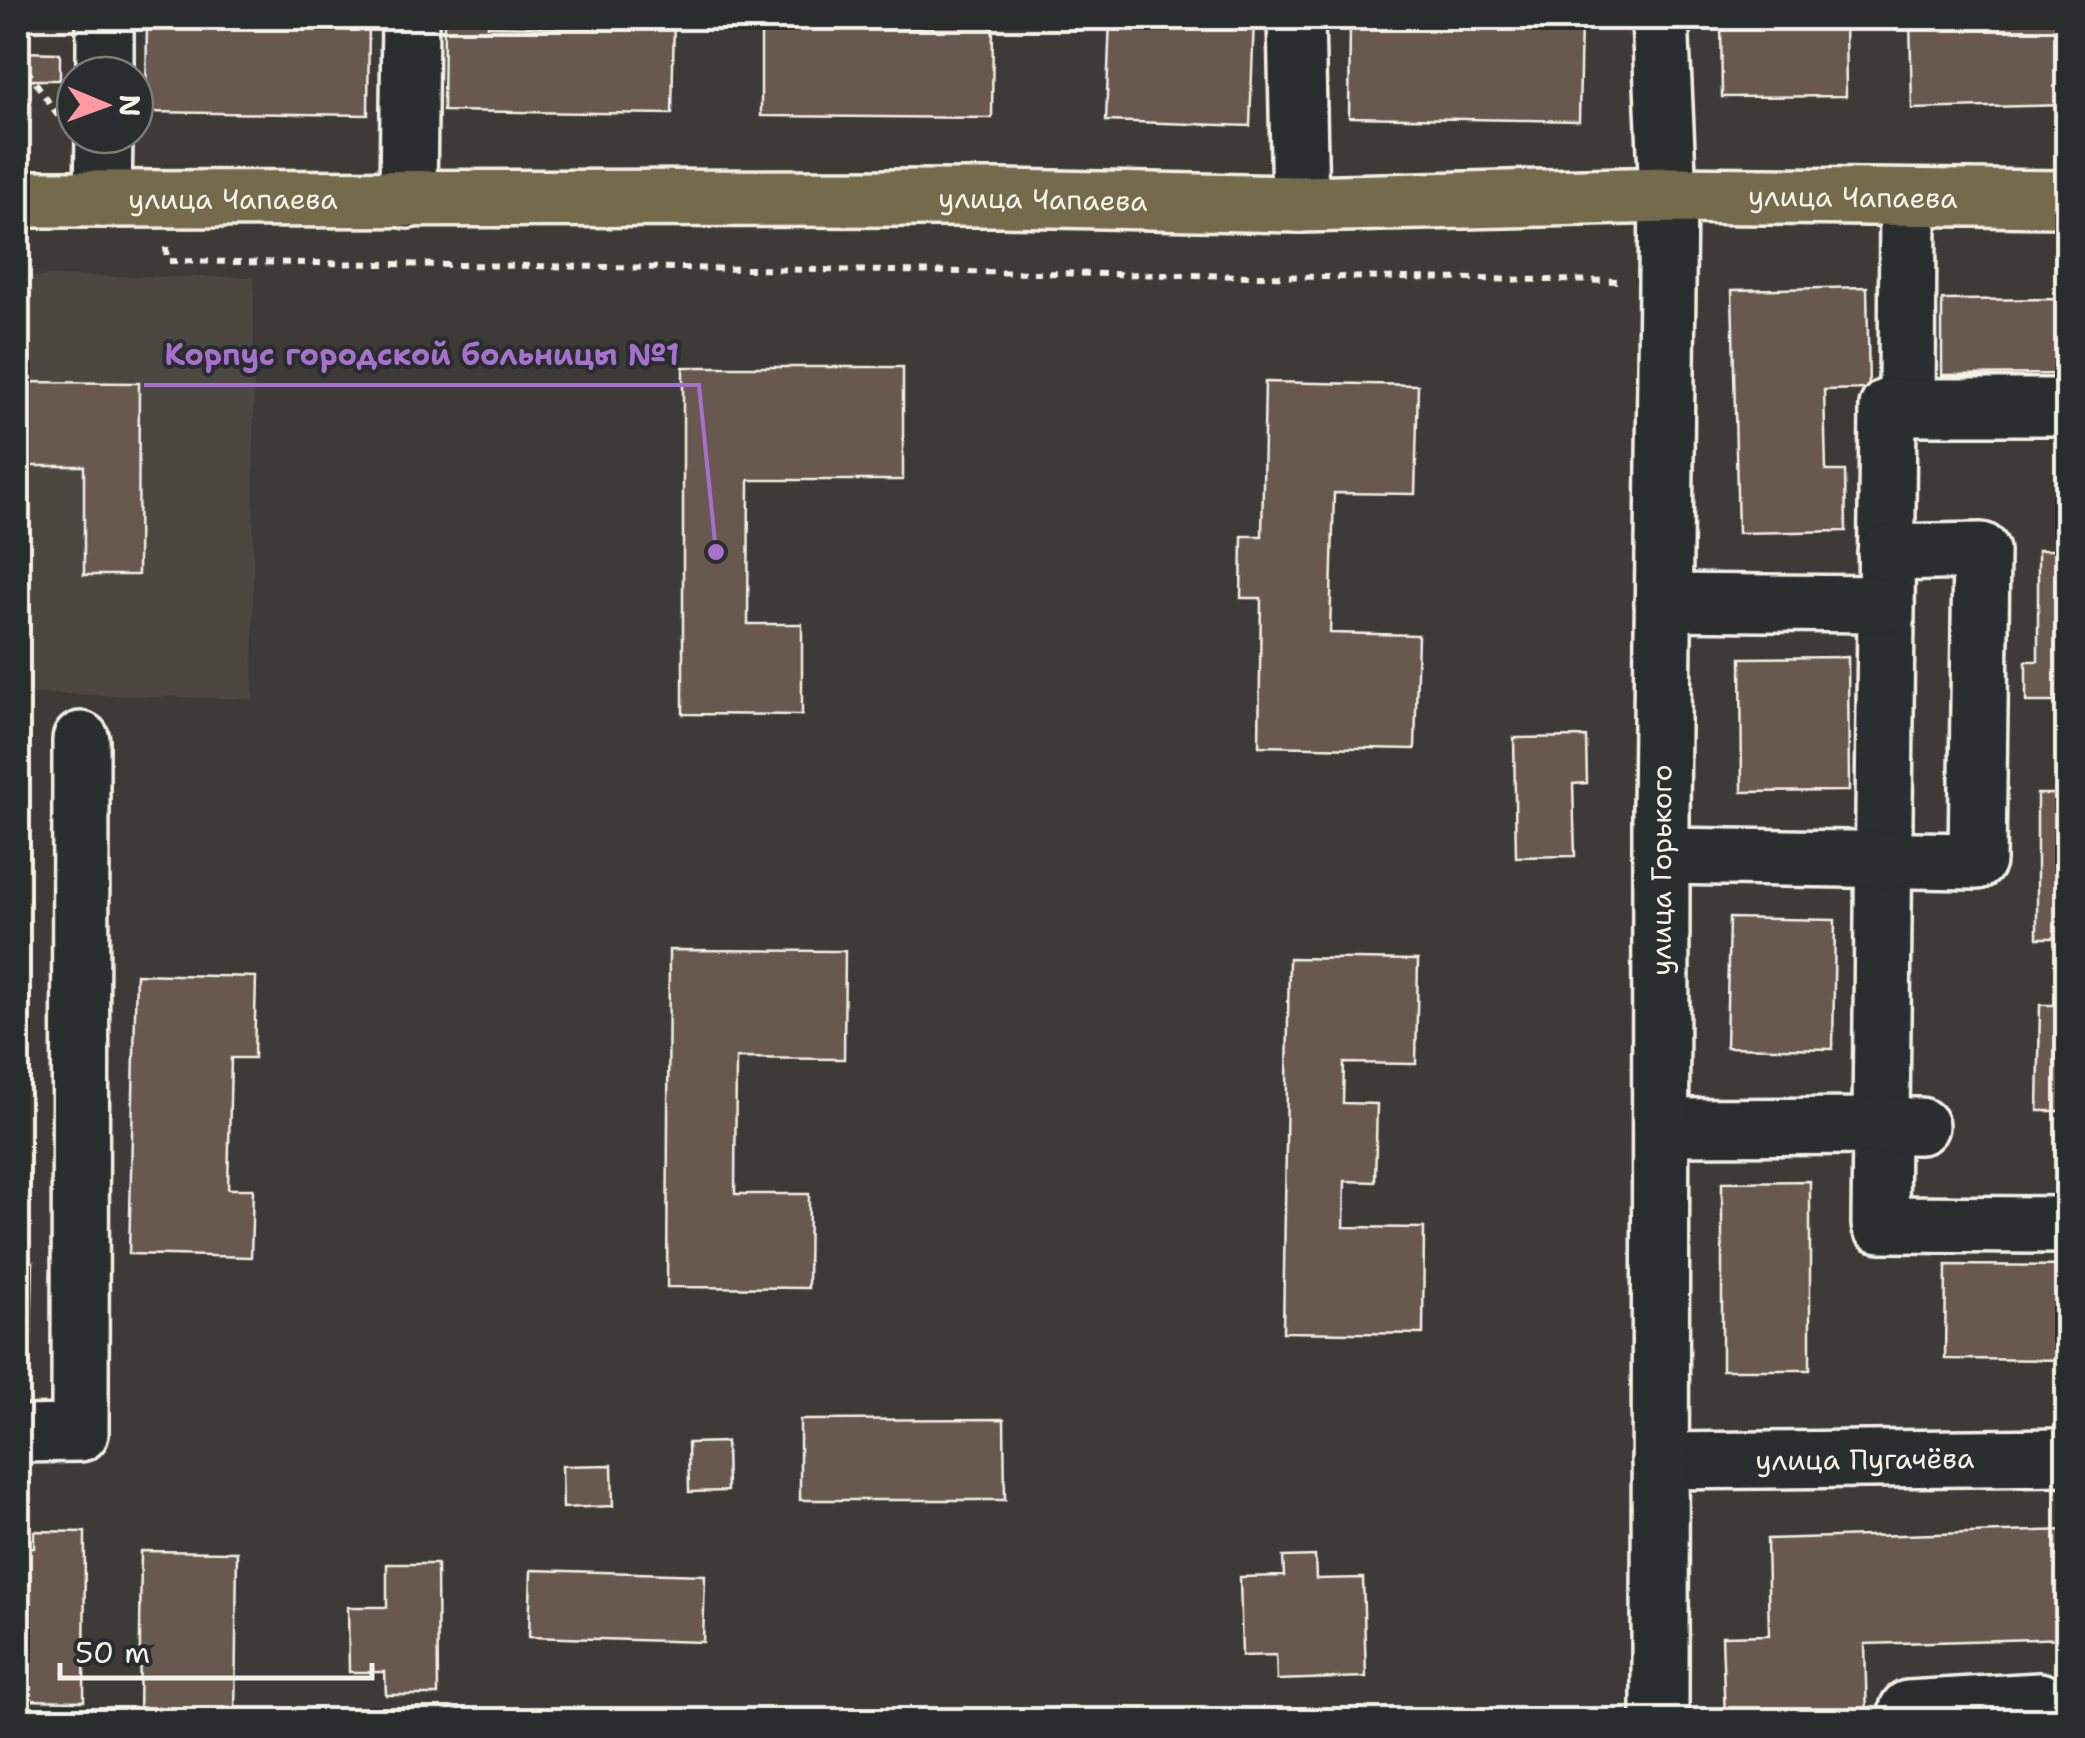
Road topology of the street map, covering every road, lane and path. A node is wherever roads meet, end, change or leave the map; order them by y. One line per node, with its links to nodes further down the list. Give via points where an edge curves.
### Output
1 (18, 18): 7 (path)
2 (106, 18): 6 (street)
3 (410, 18): 14 (street)
4 (1296, 18): 16 (street)
5 (1660, 18): 9 (street, улица Горького)
6 (105, 55)
7 (18, 56)
8 (104, 155): 13 (street)
9 (1668, 195): 10 (main road, улица Чапаева); 16 (main road, улица Чапаева); 17 (street, улица Горького)
10 (1908, 198): 12 (main road, улица Чапаева); 18 (street)
11 (18, 199): 13 (main road, улица Чапаева)
12 (2068, 199)
13 (103, 200): 15 (main road, улица Чапаева)
14 (408, 200): 15 (main road, улица Чапаева); 16 (main road, улица Чапаева)
15 (164, 201): 17 (path, via 166,261)
16 (1300, 204)
17 (1666, 281): 21 (street, улица Горького)
18 (1907, 406): 19 (street); 20 (street, via 1888,406)
19 (2068, 408)
20 (1886, 579): 21 (street); 24 (street); 24 (street, via 1981,552 1977,861)
21 (1663, 602): 23 (street, улица Горького)
22 (81, 740): 28 (street, via 80,1434)
23 (1661, 856): 24 (street); 26 (street, улица Горького)
24 (1884, 857): 25 (street)
25 (1901, 1126): 26 (street); 27 (street, via 1880,1224)
26 (1661, 1127): 30 (street, улица Горького)
27 (2068, 1225)
28 (18, 1434)
29 (2068, 1456): 30 (street, улица Пугачёва)
30 (1660, 1461): 31 (street, улица Горького)
31 (1660, 1720)
32 (1908, 1720): 33 (street, via 1908,1709 2039,1701)
33 (2040, 1720)

